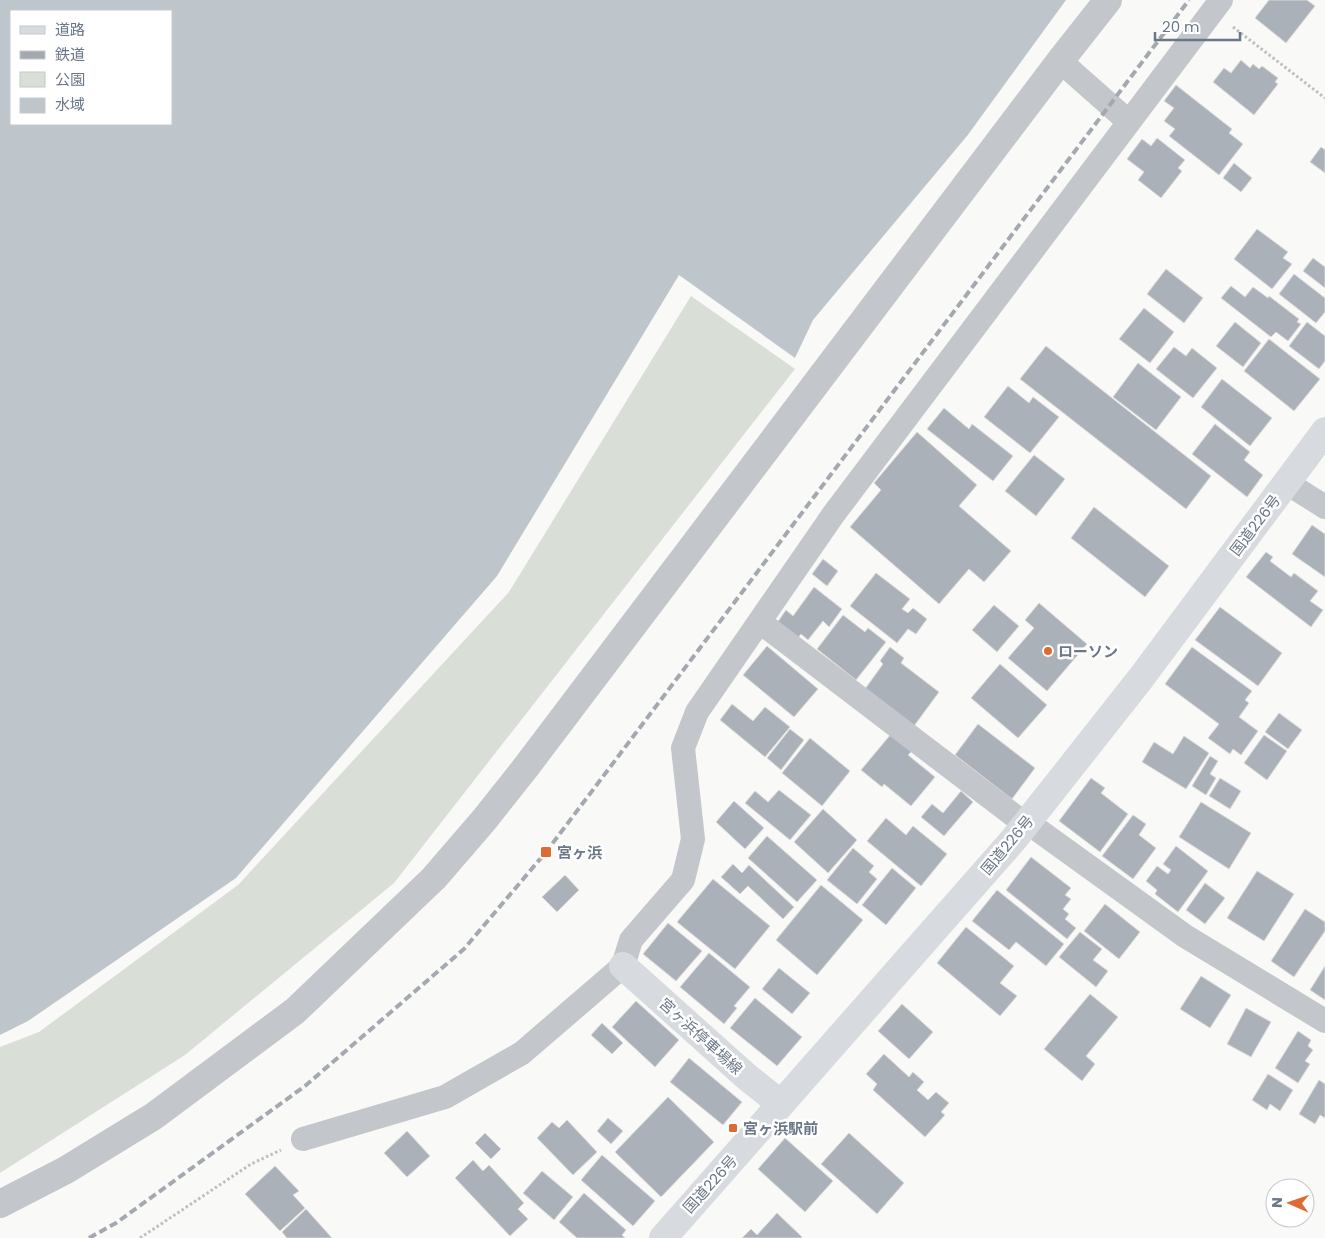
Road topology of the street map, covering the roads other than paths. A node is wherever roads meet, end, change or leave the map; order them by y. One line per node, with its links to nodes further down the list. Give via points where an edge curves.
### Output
1 (1108, 0): 3 (street)
2 (1217, 6): 4 (street)
3 (1060, 61): 4 (street); 14 (street, via 526,767 434,878 295,1011 154,1116 66,1170)
4 (1129, 122): 8 (street, via 833,515)
5 (1325, 431): 6 (main road, 国道226号)
6 (1287, 483): 7 (street); 9 (main road, 国道226号, via 1141,678)
7 (1325, 507)
8 (760, 622): 9 (street); 10 (street, via 697,712 683,748 693,839 683,880 631,940)
9 (1026, 823): 11 (street, via 1185,936); 12 (main road, 国道226号)
10 (623, 966): 12 (main road, 宮ヶ浜停車場線, via 746,1077); 13 (street, via 522,1053 445,1098)
11 (1325, 1021)
12 (781, 1104): 15 (main road, 国道226号)
13 (303, 1139)
14 (0, 1204)
15 (663, 1238)

